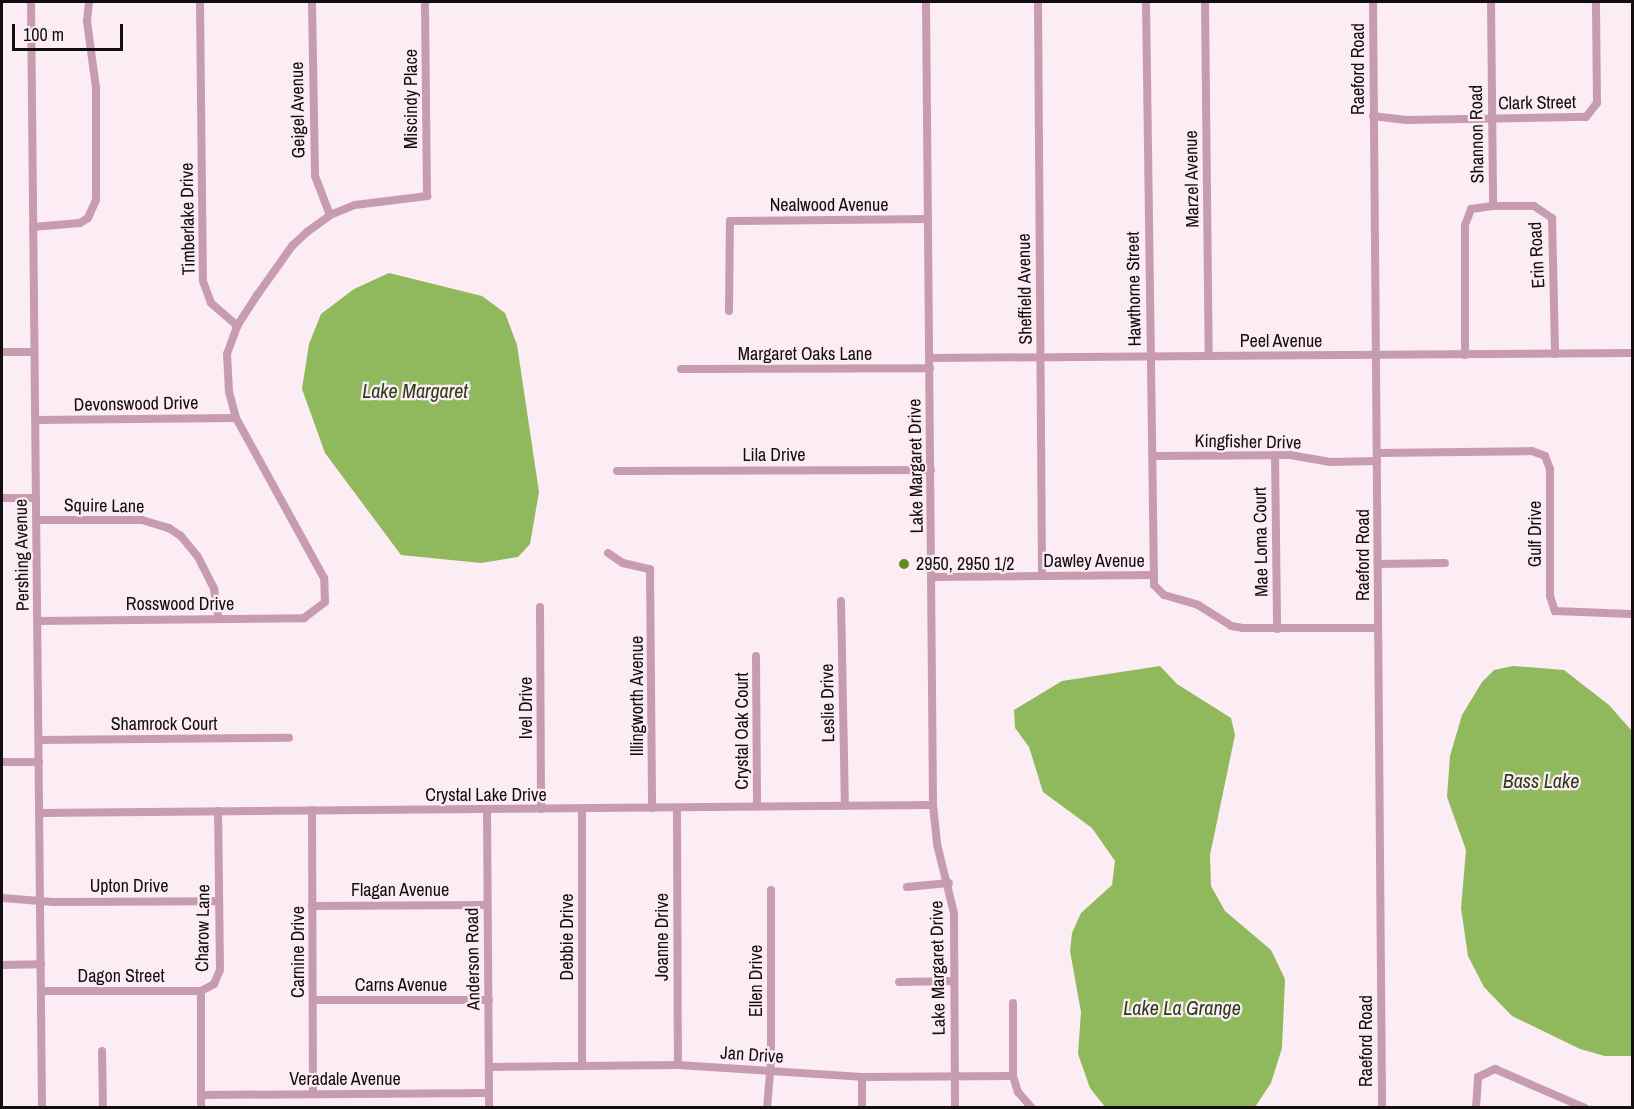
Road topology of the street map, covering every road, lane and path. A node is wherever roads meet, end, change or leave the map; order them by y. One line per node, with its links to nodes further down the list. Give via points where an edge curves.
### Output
1 (31, 2): 18 (street, Pershing Avenue)
2 (89, 2): 18 (street, via 87,21 96,88 96,201 88,218 80,223)
3 (200, 2): 20 (street, Timberlake Drive, via 203,281 211,303)
4 (312, 2): 16 (street, Geigel Avenue, via 315,176)
5 (425, 2): 16 (street, Miscindy Place, via 427,196 377,199)
6 (926, 2): 17 (street, Lake Margaret Drive)
7 (1038, 2): 30 (street, Sheffield Avenue)
8 (1146, 2): 28 (street, Hawthorne Street)
9 (1206, 2): 27 (street, Marzel Avenue)
10 (1372, 2): 13 (street, Raeford Road)
11 (1491, 2): 14 (street, Shannon Road)
12 (1596, 2): 14 (street, Clark Street, via 1596,103 1592,113 1579,118)
13 (1373, 116): 14 (street, Clark Street, via 1406,120); 25 (street, Raeford Road)
14 (1492, 118): 15 (street, Shannon Road)
15 (1493, 206): 23 (street, Erin Road, via 1533,206 1552,218); 26 (street, Shannon Road, via 1471,210 1465,225)
16 (330, 215): 20 (street, via 292,246)
17 (928, 219): 19 (street, Nealwood Avenue, via 730,221); 29 (street, Lake Margaret Drive)
18 (33, 227): 22 (street, Pershing Avenue)
19 (729, 311)
20 (237, 326): 33 (street, via 227,366)
21 (2, 352): 22 (street)
22 (34, 352): 34 (street, Pershing Avenue)
23 (1555, 354): 24 (street, Peel Avenue); 26 (street, Peel Avenue)
24 (1632, 354)
25 (1376, 355): 26 (street, Peel Avenue); 27 (street, Peel Avenue); 38 (street, Raeford Road)
26 (1465, 355)
27 (1209, 356): 28 (street, Peel Avenue)
28 (1151, 357): 30 (street, Peel Avenue); 36 (street, Hawthorne Street)
29 (930, 358): 30 (street, Peel Avenue); 31 (street, Lake Margaret Drive)
30 (1041, 358): 47 (street, Sheffield Avenue)
31 (930, 368): 32 (street, Margaret Oaks Lane); 39 (street, Lake Margaret Drive)
32 (681, 369)
33 (236, 418): 34 (street, Devonswood Drive); 53 (street, Rosswood Drive, via 324,578 327,594 319,610 304,618)
34 (36, 420): 42 (street, Pershing Avenue)
35 (1275, 455): 36 (street, Kingfisher Drive); 38 (street, Kingfisher Drive, via 1330,462); 56 (street, Mae Loma Court)
36 (1154, 456): 48 (street, Hawthorne Street)
37 (1545, 456): 38 (street, Kingfisher Drive, via 1532,451); 52 (street, Gulf Drive, via 1550,469 1550,596 1555,611)
38 (1377, 457): 46 (street, Raeford Road)
39 (931, 470): 40 (street, Lila Drive); 49 (street, Lake Margaret Drive)
40 (616, 471)
41 (2, 498): 42 (street)
42 (36, 498): 43 (street, Pershing Avenue)
43 (36, 520): 53 (street, Squire Lane, via 142,520 169,528 198,557 214,589); 54 (street, Pershing Avenue)
44 (608, 553): 65 (street, Illingworth Avenue, via 623,563 650,569)
45 (1445, 563): 46 (street)
46 (1378, 564): 55 (street, Raeford Road)
47 (1042, 575): 48 (street, Dawley Avenue); 49 (street, Dawley Avenue)
48 (1154, 575): 56 (street, Dawley Avenue, via 1157,592 1198,606 1231,626)
49 (932, 577): 62 (street, Lake Margaret Drive)
50 (841, 601): 64 (street, Leslie Drive)
51 (540, 607): 68 (street, Ivel Drive)
52 (1632, 614)
53 (219, 619): 54 (street, Rosswood Drive)
54 (38, 621): 59 (street, Pershing Avenue)
55 (1378, 628): 56 (street, Dawley Avenue); 110 (street, Raeford Road)
56 (1277, 629)
57 (756, 656): 63 (street, Crystal Oak Court)
58 (289, 738): 59 (street, Shamrock Court)
59 (39, 740): 61 (street, Pershing Avenue)
60 (2, 762): 61 (street)
61 (39, 762): 72 (street, Pershing Avenue)
62 (933, 805): 64 (street, Crystal Lake Drive); 73 (street, Lake Margaret Drive, via 937,844)
63 (757, 806): 64 (street, Crystal Lake Drive); 66 (street, Crystal Lake Drive)
64 (845, 806)
65 (652, 808): 66 (street, Crystal Lake Drive); 69 (street, Crystal Lake Drive)
66 (677, 808): 92 (street, Joanne Drive)
67 (487, 809): 68 (street, Crystal Lake Drive); 70 (street, Crystal Lake Drive); 79 (street, Anderson Road)
68 (541, 809): 69 (street, Crystal Lake Drive)
69 (582, 809): 91 (street, Debbie Drive)
70 (312, 810): 71 (street, Crystal Lake Drive); 80 (street, Carnine Drive)
71 (218, 811): 72 (street, Crystal Lake Drive); 78 (street, Charow Lane)
72 (39, 813): 77 (street, Pershing Avenue)
73 (949, 883): 74 (street); 83 (street, Lake Margaret Drive, via 954,913)
74 (907, 887)
75 (771, 890): 94 (street, Ellen Drive)
76 (2, 898): 77 (street, Upton Drive)
77 (40, 900): 78 (street, Upton Drive); 81 (street, Pershing Avenue)
78 (219, 901): 85 (street, Charow Lane, via 218,978)
79 (487, 905): 80 (street, Flagan Avenue); 88 (street, Anderson Road)
80 (312, 906): 87 (street, Carnine Drive)
81 (40, 964): 82 (street); 86 (street, Pershing Avenue)
82 (2, 965)
83 (954, 981): 84 (street); 97 (street, Lake Margaret Drive)
84 (899, 982)
85 (201, 991): 86 (street, Dagon Street); 100 (street, Charow Lane)
86 (41, 992): 102 (street, Pershing Avenue)
87 (313, 1000): 88 (street, Carns Avenue); 99 (street, Carnine Drive)
88 (489, 1000): 93 (street, Anderson Road)
89 (1013, 1003): 95 (street)
90 (102, 1051): 103 (street)
91 (582, 1065): 92 (street, Jan Drive); 93 (street, Jan Drive)
92 (678, 1065): 94 (street, Jan Drive)
93 (489, 1067): 98 (street, Anderson Road)
94 (770, 1070): 96 (street, Jan Drive); 106 (street, Ellen Drive)
95 (1013, 1076): 97 (street, Jan Drive); 109 (street, via 1018,1092)
96 (862, 1077): 97 (street, Jan Drive); 107 (street)
97 (955, 1077): 108 (street, Lake Margaret Drive)
98 (489, 1093): 99 (street, Veradale Avenue); 105 (street, Anderson Road)
99 (313, 1094): 100 (street, Veradale Avenue)
100 (201, 1095): 104 (street, Charow Lane)
101 (1570, 1105): 111 (street, via 1506,1071 1485,1071 1478,1077); 112 (street)
102 (42, 1107)
103 (103, 1107)
104 (201, 1107)
105 (489, 1107)
106 (767, 1107)
107 (862, 1107)
108 (955, 1107)
109 (1032, 1107)
110 (1382, 1107)
111 (1476, 1107)
112 (1585, 1107)

